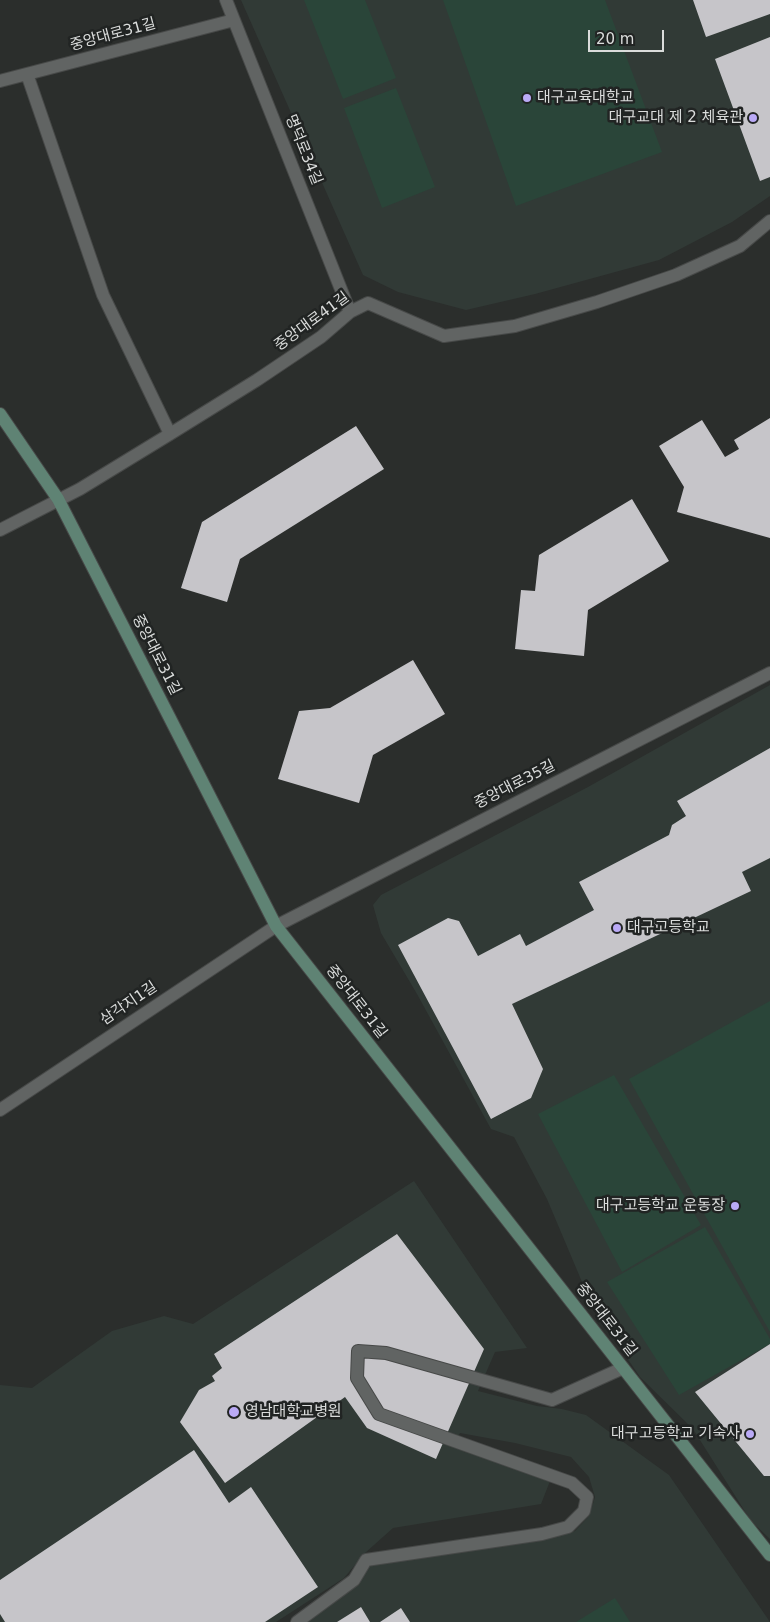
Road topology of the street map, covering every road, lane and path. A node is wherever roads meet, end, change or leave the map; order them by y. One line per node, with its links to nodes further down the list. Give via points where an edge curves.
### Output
1 (226, 0): 2 (street, 명덕로34길)
2 (234, 20): 3 (street, 중앙대로31길); 6 (street, 명덕로34길)
3 (27, 74): 4 (street, 중앙대로31길); 8 (street, via 103,295)
4 (0, 81)
5 (770, 221): 6 (street, 중앙대로41길, via 740,246 676,275 516,326 444,336 368,303)
6 (350, 312): 8 (street, 중앙대로41길, via 321,338)
7 (0, 414): 9 (street, 중앙대로31길)
8 (170, 434): 9 (street, 중앙대로41길)
9 (58, 499): 10 (street, 중앙대로41길); 12 (street, 중앙대로31길)
10 (0, 530)
11 (770, 673): 12 (street, 중앙대로35길)
12 (276, 926): 13 (street, 삼각지1길); 14 (street, 중앙대로31길)
13 (0, 1110)
14 (623, 1368): 15 (street, 중앙대로31길); 16 (street, via 552,1400 386,1353 358,1351 357,1378 379,1414 572,1483 588,1497 584,1511 568,1527 542,1534 366,1560 354,1580)
15 (770, 1556)
16 (297, 1622)

